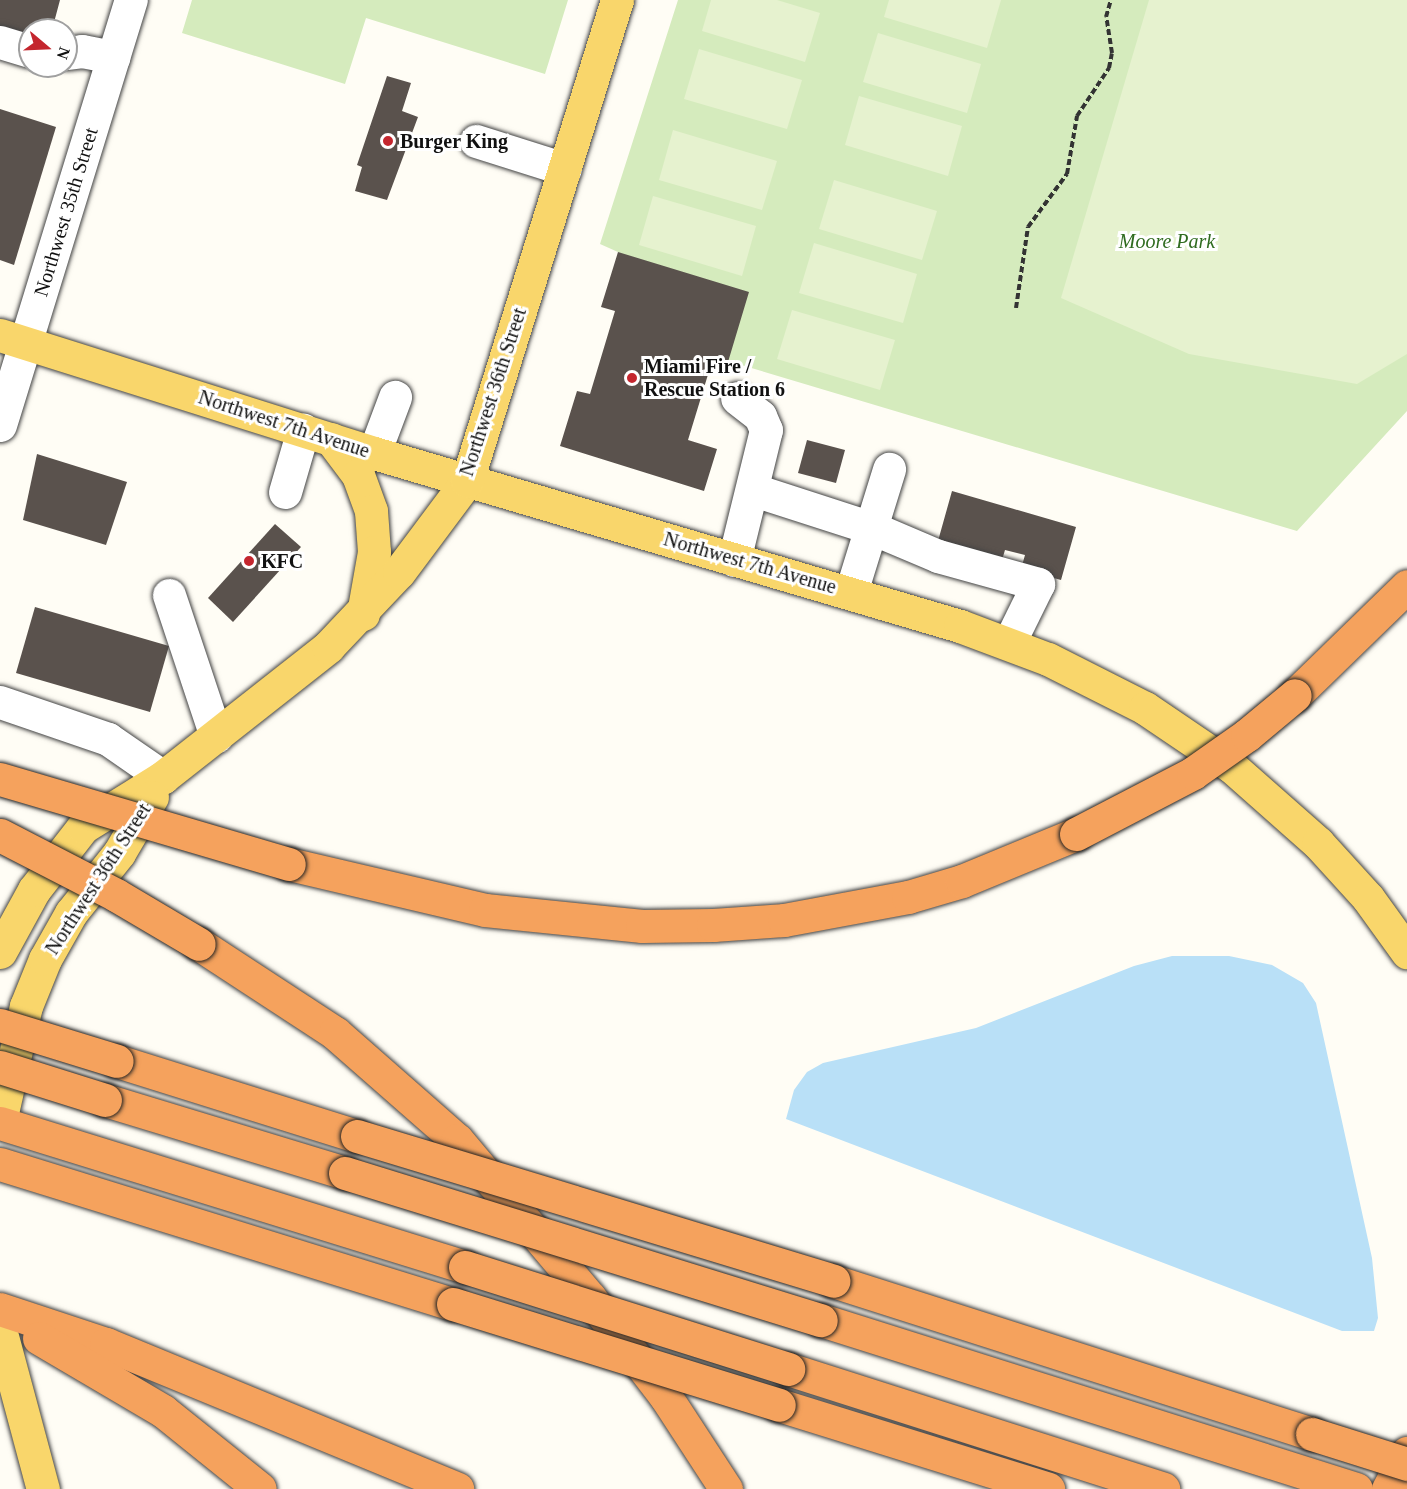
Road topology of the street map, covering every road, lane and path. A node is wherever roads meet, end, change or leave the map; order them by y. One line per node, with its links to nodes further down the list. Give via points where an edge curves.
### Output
1 (131, 0): 7 (street, Northwest 35th Street)
2 (617, 0): 9 (main road, Northwest 36th Street)
3 (1111, 0): 10 (path, via 1106,17 1112,53 1109,68 1077,116 1066,174 1028,227)
4 (0, 42): 5 (street)
5 (18, 47)
6 (78, 52): 7 (street)
7 (113, 57): 11 (street, Northwest 35th Street)
8 (476, 141): 9 (street)
9 (565, 169): 18 (main road, Northwest 36th Street)
10 (1016, 308)
11 (13, 339): 14 (street, Northwest 35th Street); 15 (main road, Northwest 7th Avenue)
12 (395, 397): 16 (street)
13 (737, 398): 19 (street, via 759,416 765,430)
14 (0, 425)
15 (317, 435): 16 (main road, Northwest 7th Avenue); 20 (street); 26 (main road, via 358,476 371,511 374,552)
16 (374, 453): 18 (main road, Northwest 7th Avenue)
17 (889, 469): 21 (street)
18 (467, 481): 22 (main road, Northwest 7th Avenue); 26 (main road, Northwest 36th Street)
19 (754, 490): 21 (street); 22 (street)
20 (285, 492)
21 (872, 528): 24 (street); 27 (street, via 938,556 1038,584)
22 (734, 560): 24 (main road, Northwest 7th Avenue)
23 (1407, 586): 31 (highway, bridge, via 1295,695 1193,773 1076,834 962,881 908,897 784,920 642,926 485,910 289,864)
24 (851, 592): 27 (main road, Northwest 7th Avenue)
25 (169, 595): 29 (street)
26 (362, 615): 29 (main road, Northwest 36th Street)
27 (1009, 643): 34 (main road, Northwest 7th Avenue, via 1081,674 1145,708 1232,767 1318,843 1368,898)
28 (0, 702): 30 (street, via 108,739)
29 (216, 736): 30 (main road, Northwest 36th Street)
30 (163, 777): 33 (main road, Northwest 36th Street, via 83,827 34,890); 37 (main road, Northwest 36th Street, via 119,853 71,913 45,959 26,1006)
31 (0, 779)
32 (0, 836): 48 (highway, bridge, via 116,895 335,1033 457,1140 590,1298 666,1396)
33 (0, 952)
34 (1407, 952)
35 (0, 1025): 44 (highway, bridge, via 833,1281)
36 (0, 1067): 51 (highway, bridge)
37 (0, 1123): 50 (highway, bridge)
38 (0, 1164): 49 (highway, bridge)
39 (0, 1309): 42 (highway)
40 (0, 1316): 42 (highway)
41 (0, 1329): 45 (main road)
42 (106, 1359): 46 (highway); 47 (highway)
43 (1407, 1453): 52 (highway)
44 (1407, 1464)
45 (43, 1489)
46 (260, 1489)
47 (457, 1489)
48 (726, 1489)
49 (1048, 1489)
50 (1163, 1489)
51 (1356, 1489)
52 (1388, 1489)

